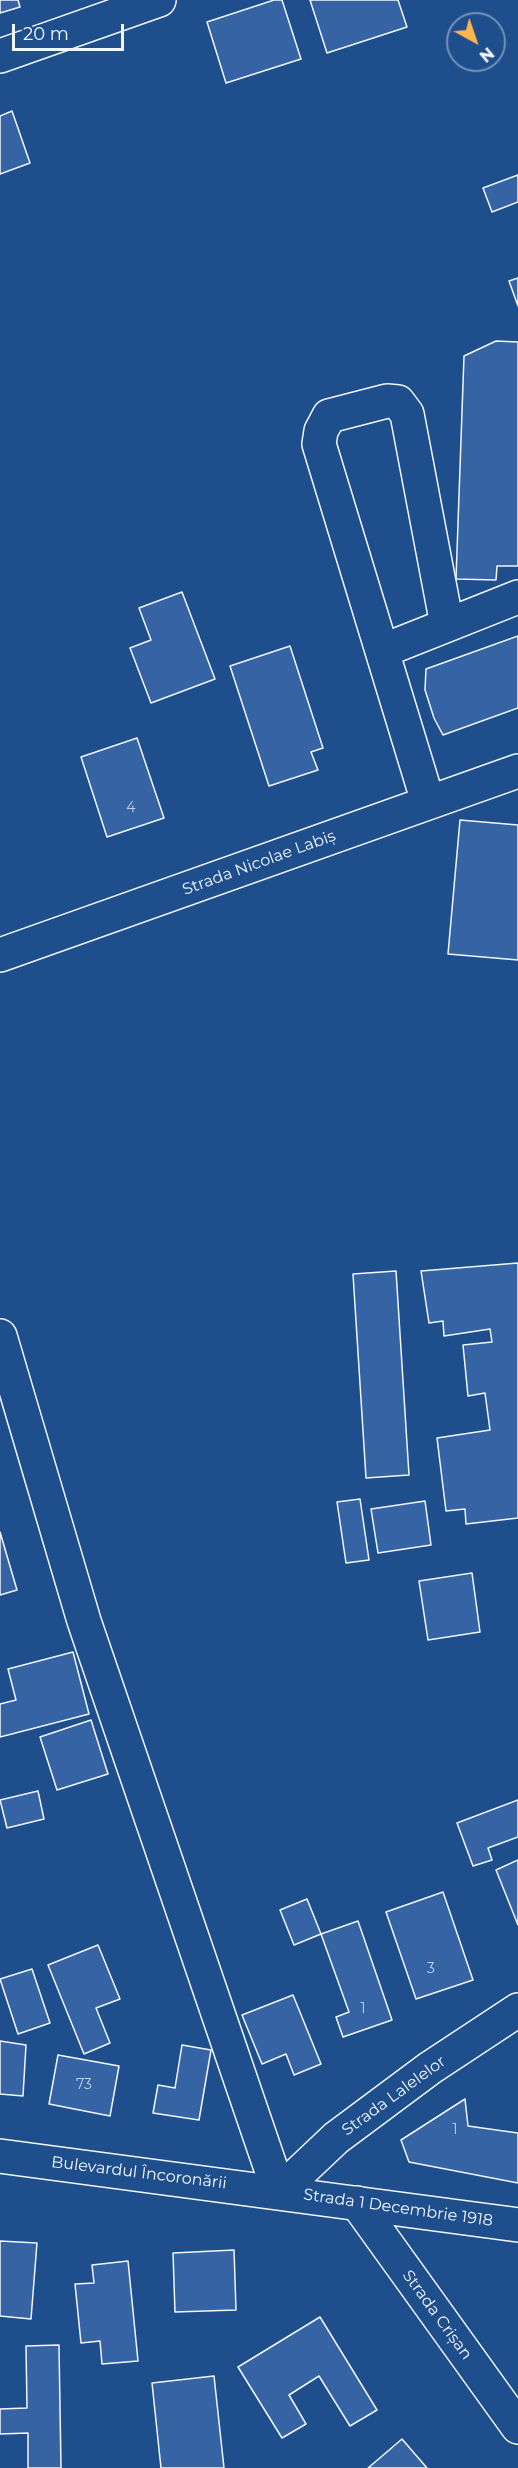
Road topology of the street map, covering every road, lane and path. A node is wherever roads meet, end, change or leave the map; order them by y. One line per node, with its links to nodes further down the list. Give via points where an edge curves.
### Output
1 (159, 0): 2 (street)
2 (0, 56)
3 (518, 597): 4 (street)
4 (447, 625): 5 (street); 5 (street, via 406,414 398,402 387,401 329,416 319,444)
5 (382, 651): 7 (street)
6 (518, 771): 7 (street, Strada Nicolae Labiș)
7 (428, 802): 8 (street, Strada Nicolae Labiș)
8 (0, 955)
9 (0, 1336): 12 (street, via 84,1621)
10 (518, 2010): 12 (street, Strada Lalelelor, via 430,2068 336,2138)
11 (0, 2156): 12 (street, Bulevardul Încoronării)
12 (279, 2192): 13 (street, Strada 1 Decembrie 1918)
13 (357, 2203): 14 (street, Strada 1 Decembrie 1918); 15 (street, Strada Crișan)
14 (518, 2225)
15 (518, 2427)

